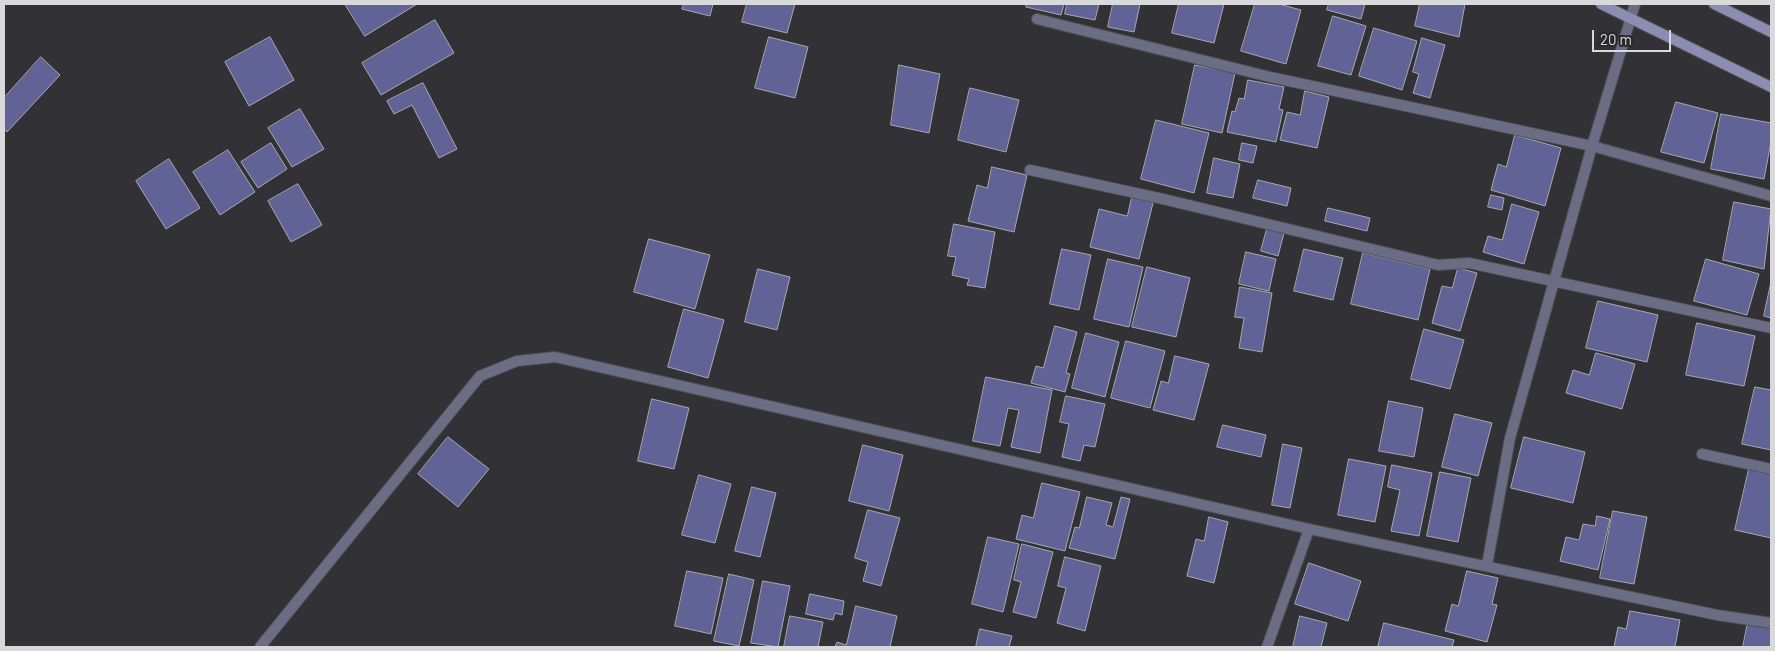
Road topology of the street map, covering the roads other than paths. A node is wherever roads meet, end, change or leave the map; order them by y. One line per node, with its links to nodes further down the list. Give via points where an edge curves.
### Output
1 (1601, 4): 4 (main road)
2 (1635, 4): 4 (street)
3 (1714, 4): 6 (main road)
4 (1630, 18): 7 (main road); 8 (street)
5 (1037, 19): 8 (street, via 1270,77)
6 (1771, 32)
7 (1771, 87)
8 (1592, 146): 10 (street); 11 (street)
9 (1030, 170): 11 (street, via 1438,265 1469,263)
10 (1771, 196)
11 (1554, 281): 12 (street); 16 (street, via 1510,438)
12 (1771, 328)
13 (1702, 454): 14 (street)
14 (1771, 469)
15 (1309, 529): 16 (street); 18 (street, via 555,357 517,362 480,376); 19 (street)
16 (1486, 565): 17 (street, via 1717,615)
17 (1771, 623)
18 (260, 647)
19 (1266, 647)

